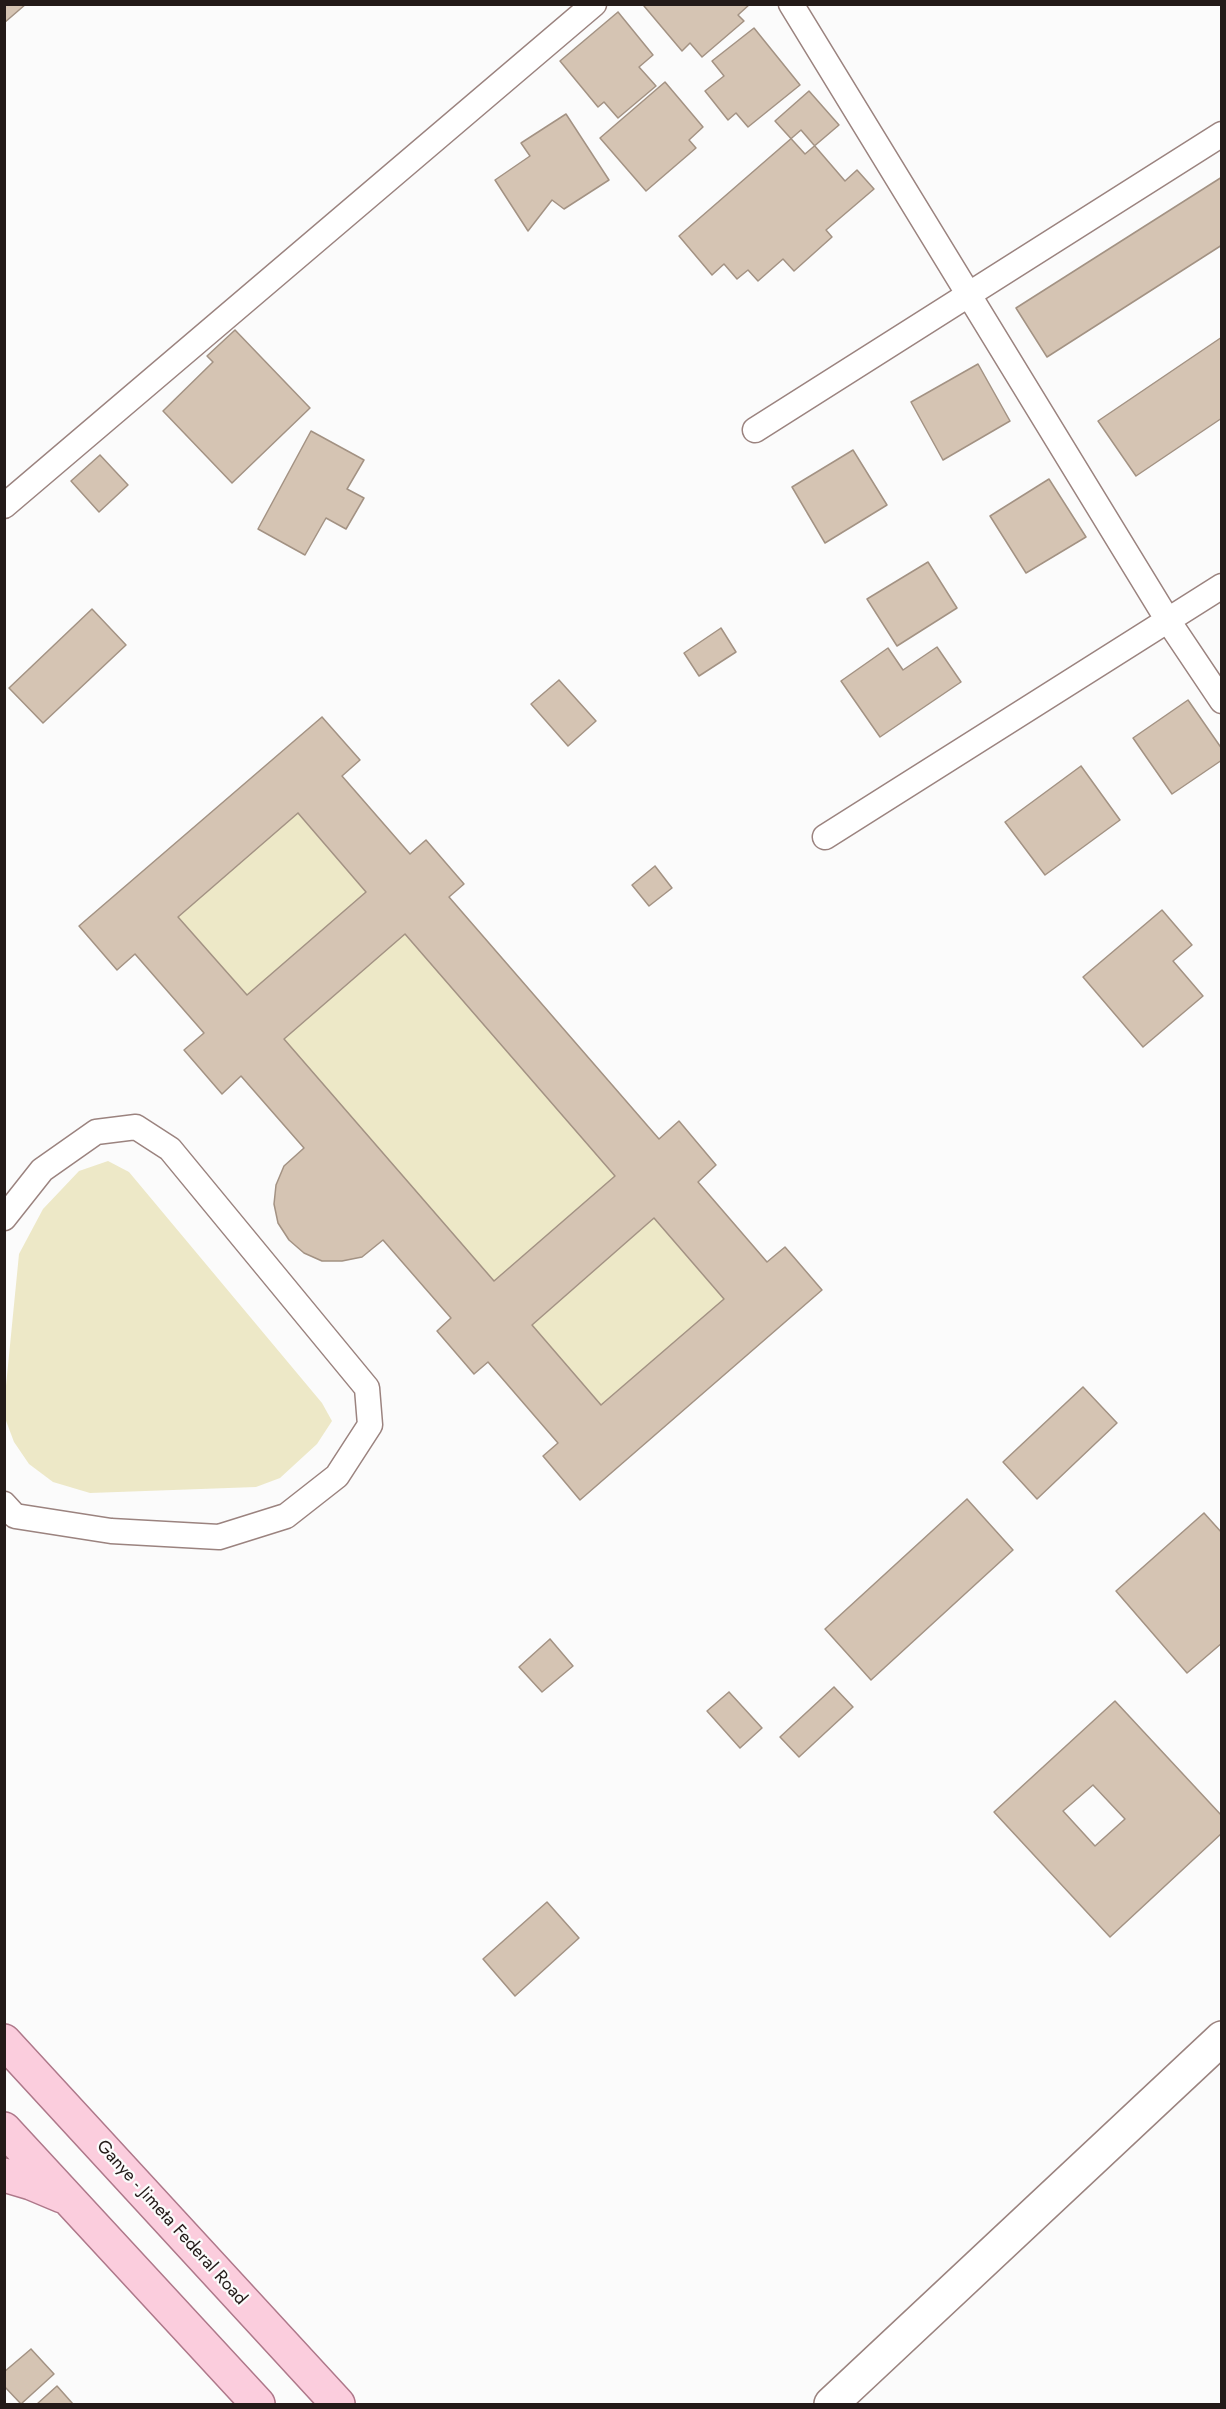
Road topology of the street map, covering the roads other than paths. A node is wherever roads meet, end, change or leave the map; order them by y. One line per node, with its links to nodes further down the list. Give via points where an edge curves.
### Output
1 (594, 4): 6 (lane)
2 (791, 4): 4 (lane)
3 (1221, 134): 4 (lane)
4 (968, 296): 5 (lane); 8 (lane)
5 (755, 430)
6 (4, 506)
7 (1221, 586): 8 (lane)
8 (1167, 619): 9 (lane); 10 (lane)
9 (1221, 701)
10 (825, 837)
11 (4, 1218): 12 (lane, via 42,1170 87,1138 96,1132 136,1127 170,1149 367,1388 370,1425 337,1476 286,1516 219,1538 111,1531)
12 (8, 1515)
13 (1221, 2038): 20 (street)
14 (4, 2041): 19 (main road, Ganye - Jimeta Federal Road)
15 (4, 2129): 17 (main road)
16 (4, 2175): 17 (main road)
17 (70, 2200): 18 (main road)
18 (258, 2404)
19 (338, 2404)
20 (831, 2404)

